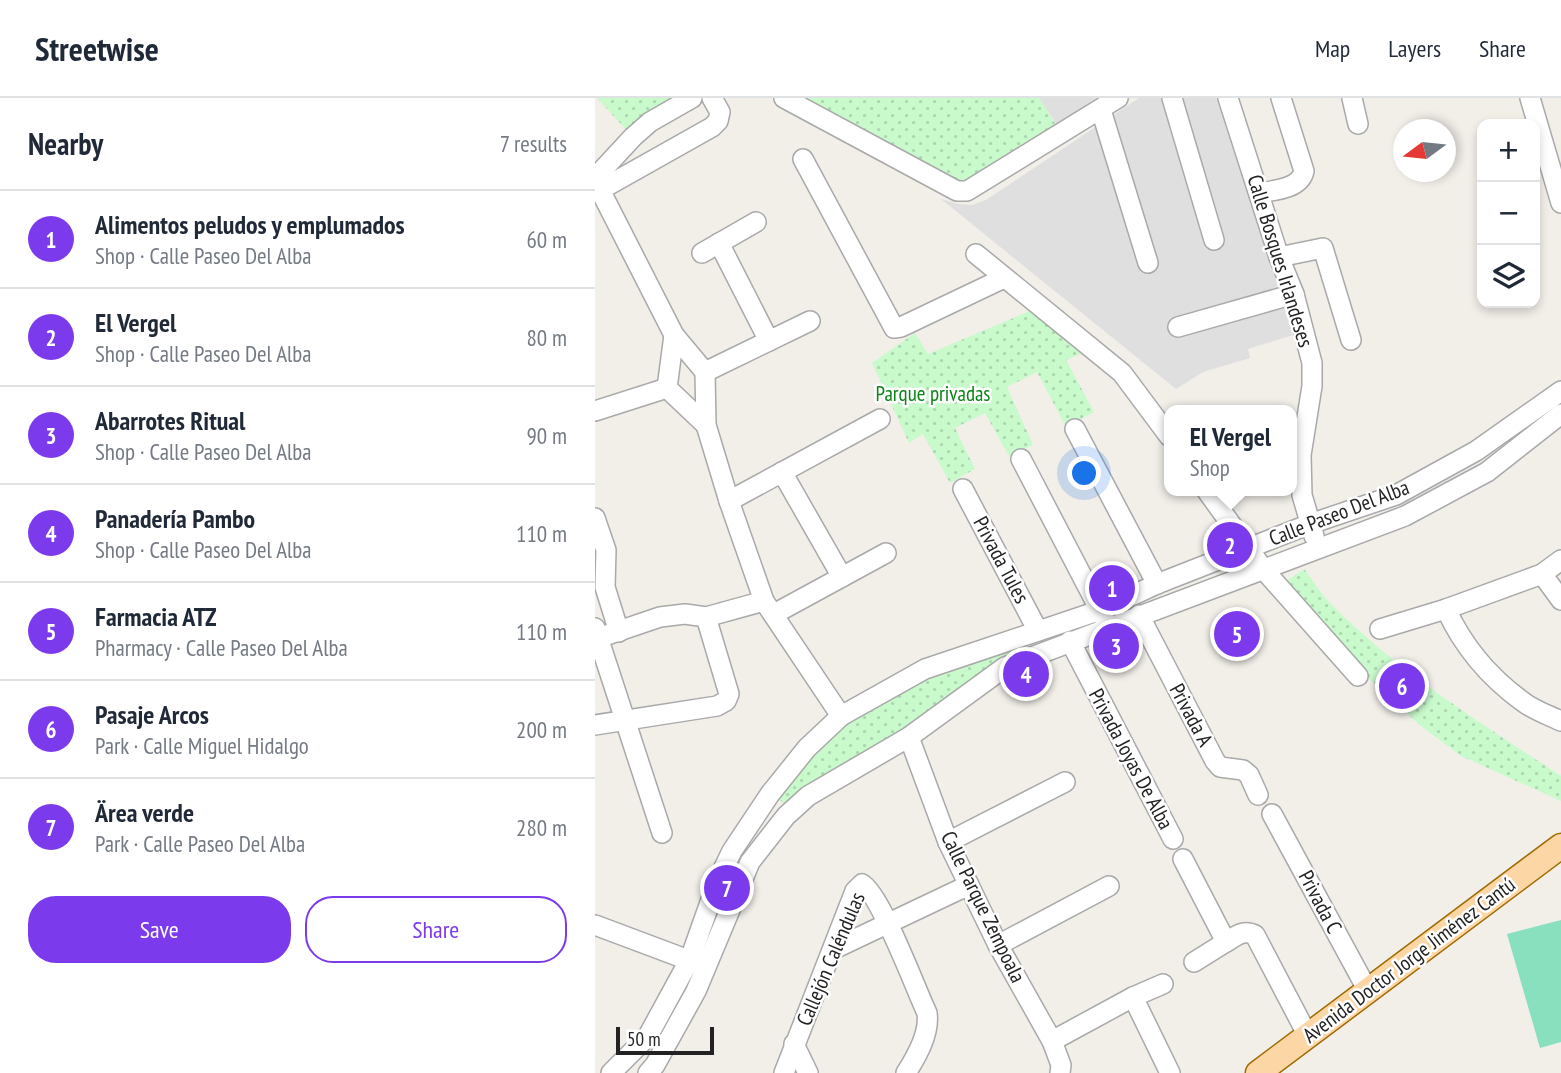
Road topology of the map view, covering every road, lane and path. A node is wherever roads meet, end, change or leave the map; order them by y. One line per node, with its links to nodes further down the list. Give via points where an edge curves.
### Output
1 (692, 98): 13 (street, via 633,137)
2 (712, 98): 13 (street, via 720,112 712,127)
3 (784, 98): 10 (street, via 957,191 967,191)
4 (1118, 98): 10 (street)
5 (1172, 98): 17 (street)
6 (1228, 98): 14 (street, Calle Bosques Irlandeses)
7 (1281, 98): 14 (street, via 1304,171 1297,184)
8 (1352, 98): 11 (street)
9 (1530, 98): 15 (street)
10 (1101, 110): 20 (street)
11 (1357, 124)
12 (803, 159): 21 (street, via 894,328)
13 (597, 183): 25 (street)
14 (1259, 193): 19 (street, Calle Bosques Irlandeses)
15 (1561, 203)
16 (756, 222): 27 (street, via 710,248)
17 (1214, 240)
18 (976, 254): 21 (street)
19 (1279, 257): 22 (street, Calle Bosques Irlandeses); 26 (street, via 1323,248)
20 (1147, 263)
21 (1004, 278): 36 (street, via 1122,373)
22 (1294, 294): 24 (street); 43 (street, Calle Bosques Irlandeses, via 1311,363 1301,455 1302,495)
23 (810, 321): 27 (street)
24 (1178, 327)
25 (674, 335): 28 (street); 30 (street)
26 (1350, 340)
27 (769, 341): 28 (street)
28 (705, 372): 29 (street)
29 (705, 393): 30 (street, via 696,398); 34 (street)
30 (673, 394): 32 (street); 34 (street)
31 (1559, 403): 43 (street, Calle Paseo Del Alba, via 1396,495); 45 (street, Calle Paseo Del Alba, via 1487,472 1405,516)
32 (595, 411)
33 (880, 419): 38 (street)
34 (706, 425): 41 (street)
35 (1075, 429): 52 (street)
36 (1164, 429)
37 (1021, 459): 58 (street)
38 (782, 472): 41 (street); 51 (street)
39 (963, 489): 60 (street, Privada Tules)
40 (1211, 496): 44 (street)
41 (729, 501): 54 (street)
42 (595, 519): 48 (street, via 606,550)
43 (1310, 524): 44 (street, Calle Paseo Del Alba); 45 (street, Calle Bosques Irlandeses)
44 (1249, 548): 49 (street); 52 (street, Calle Paseo Del Alba)
45 (1320, 549): 49 (street, Calle Paseo Del Alba)
46 (886, 553): 51 (street)
47 (1561, 560): 50 (street)
48 (601, 568): 61 (street)
49 (1265, 570): 56 (street, Calle Paseo Del Alba); 64 (street)
50 (1542, 574): 53 (street); 55 (street)
51 (842, 577): 54 (street)
52 (1157, 584): 58 (street, Calle Paseo Del Alba)
53 (1561, 600)
54 (769, 608): 57 (street); 65 (street)
55 (1446, 609): 59 (street); 67 (street, via 1459,637 1487,670 1523,702)
56 (1139, 615): 58 (street, Calle Paseo Del Alba); 72 (street, Privada A, via 1215,761 1220,767 1243,770)
57 (706, 617): 61 (street, via 660,617); 66 (street, via 729,694 726,701)
58 (1105, 618): 60 (street, Calle Paseo Del Alba); 63 (street, Calle Paseo Del Alba)
59 (1380, 629)
60 (1038, 631): 65 (street, Calle Paseo Del Alba, via 925,669)
61 (619, 632): 62 (street)
62 (597, 633): 66 (street)
63 (1070, 641): 69 (street, Calle Paseo Del Alba, via 1005,667); 76 (street, Privada Joyas De Alba)
64 (1359, 676)
65 (841, 716): 71 (street, Calle Paseo Del Alba, via 807,748)
66 (623, 720): 68 (street); 75 (street)
67 (1561, 721)
68 (595, 725)
69 (909, 737): 74 (street, Calle Paseo Del Alba, via 807,796); 77 (street, Calle Parque Zempoala)
70 (1065, 782): 77 (street)
71 (770, 794): 74 (street, via 773,810); 88 (street, Calle Paseo Del Alba, via 718,880)
72 (1258, 795)
73 (1272, 814): 90 (street, Privada C)
74 (786, 816): 88 (street, Calle Paseo Del Alba, via 750,862)
75 (662, 833)
76 (1173, 839)
77 (948, 842): 80 (street, Calle Parque Zempoala)
78 (1561, 846): 90 (main road, Avenida Doctor Jorge Jiménez Cantú)
79 (1183, 859): 84 (street)
80 (969, 885): 82 (street); 85 (street, Calle Parque Zempoala)
81 (1109, 886): 85 (street)
82 (887, 924): 86 (street); 86 (street, Callejón Caléndulas, via 862,884); 99 (street, Callejón Caléndulas, via 927,1013 928,1025)
83 (595, 925): 88 (street)
84 (1226, 942): 87 (street); 92 (street, via 1242,933 1255,935)
85 (998, 945): 93 (street, Calle Parque Zempoala)
86 (834, 949): 94 (street, Callejón Caléndulas)
87 (1193, 962)
88 (698, 963): 95 (street, Calle Paseo Del Alba, via 648,1036); 96 (street, Calle Paseo Del Alba, via 696,991)
89 (1163, 984): 91 (street)
90 (1368, 990): 92 (main road, Avenida Doctor Jorge Jiménez Cantú)
91 (1133, 997): 93 (street); 101 (street)
92 (1308, 1036): 102 (main road, Avenida Doctor Jorge Jiménez Cantú)
93 (1052, 1041): 100 (street, Calle Parque Zempoala)
94 (795, 1044): 97 (street, Callejón Caléndulas); 98 (street)
95 (619, 1069)
96 (648, 1073)
97 (784, 1073)
98 (808, 1073)
99 (906, 1073)
100 (1060, 1073)
101 (1170, 1073)
102 (1258, 1073)

